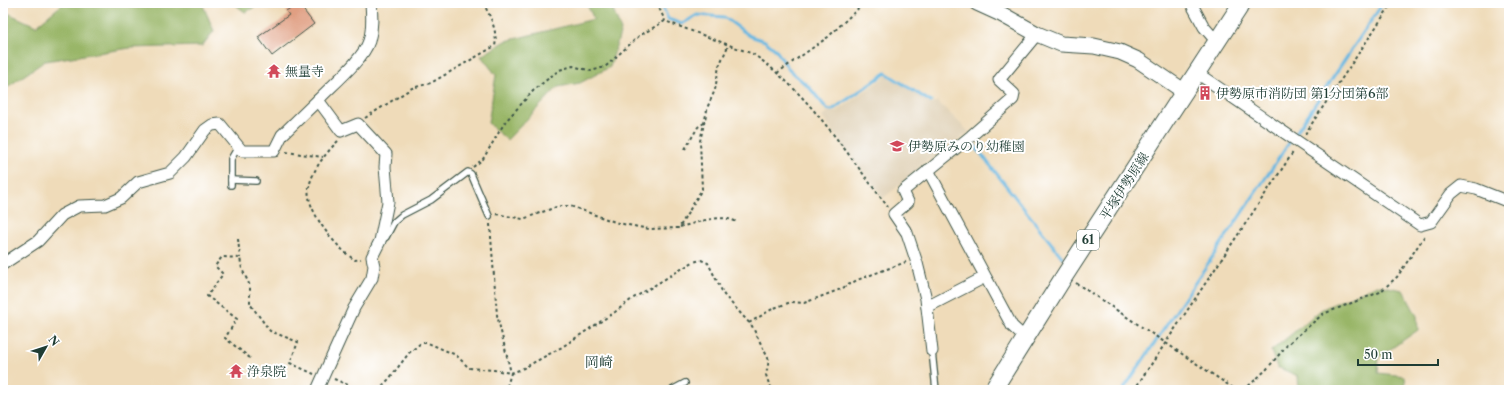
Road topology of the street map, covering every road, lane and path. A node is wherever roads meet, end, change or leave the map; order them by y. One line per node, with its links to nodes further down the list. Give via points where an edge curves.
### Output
1 (371, 3): 16 (street, via 369,42 358,58)
2 (483, 3): 18 (path, via 497,39 495,46 431,83 412,88)
3 (657, 3): 9 (path)
4 (864, 3): 13 (path, via 828,37)
5 (977, 3): 10 (street)
6 (1191, 3): 11 (street)
7 (1242, 3): 11 (main road, 平塚伊勢原線 / 61)
8 (1392, 3): 20 (path)
9 (665, 21): 12 (path); 26 (path, via 639,36 605,67 591,71 573,66 559,70 534,90 505,122 483,159)
10 (1037, 34): 15 (street, via 1061,44 1094,46 1120,52 1138,60); 25 (street, via 999,80 1014,94 1013,98)
11 (1217, 42): 14 (main road, 平塚伊勢原線 / 61)
12 (728, 46): 13 (path, via 753,54); 17 (path, via 719,66)
13 (777, 73): 29 (path, via 806,100)
14 (1197, 73): 15 (main road, 平塚伊勢原線 / 61); 20 (street)
15 (1185, 92): 40 (main road, 平塚伊勢原線 / 61)
16 (318, 100): 19 (street, via 341,130); 23 (street, via 282,135)
17 (705, 122): 22 (path, via 698,127); 33 (path, via 700,141 702,189)
18 (358, 124): 19 (street); 35 (street, via 386,154 388,202)
19 (346, 130): 24 (path, via 345,135)
20 (1299, 144): 32 (street, via 1420,225); 45 (path)
21 (238, 147): 23 (street, via 242,151); 27 (lane, via 231,159 231,182); 39 (street, via 220,124 212,125 170,173 138,182 121,198 105,205 79,206 62,214 38,242)
22 (685, 149)
23 (274, 151): 24 (path)
24 (323, 157): 36 (path, via 309,188 310,205 324,229 347,255 355,260)
25 (928, 170): 29 (street, via 903,191 908,202); 41 (street)
26 (468, 172): 30 (lane); 35 (lane, via 431,200 402,215)
27 (256, 181)
28 (1509, 202): 32 (street, via 1461,186 1451,194 1431,222)
29 (894, 214): 38 (street, via 907,233)
30 (489, 216): 33 (path, via 497,214 523,219 559,206 570,206 618,223 649,228); 48 (path, via 497,315)
31 (738, 223): 33 (path, via 732,219 709,219)
32 (1426, 223): 61 (path, via 1427,233 1397,277 1380,292 1324,314 1288,344 1266,370)
33 (679, 228)
34 (238, 239): 37 (path)
35 (380, 241): 36 (street)
36 (372, 257): 49 (street, via 372,278 354,308)
37 (240, 258): 47 (path, via 222,257 215,266 223,274 207,296 237,319 225,338); 49 (path, via 250,286 250,304 270,330 298,342 290,363)
38 (916, 258): 42 (street); 43 (path, via 804,303 791,302 774,308)
39 (3, 264)
40 (1065, 275): 44 (main road, 平塚伊勢原線 / 61); 45 (path)
41 (985, 277): 42 (street); 44 (street, via 1012,326)
42 (927, 307): 46 (street)
43 (749, 322): 48 (path, via 724,295 708,263 701,260 693,262 632,299 533,364); 56 (path, via 769,360 766,375)
44 (1026, 339): 58 (main road, 平塚伊勢原線 / 61)
45 (1165, 343): 59 (path); 60 (path)
46 (932, 351): 57 (lane)
47 (250, 358)
48 (511, 373): 53 (path, via 470,368 456,355 428,343 421,343 409,353); 54 (path)
49 (322, 376): 51 (street); 52 (path)
50 (685, 383): 55 (lane)
51 (317, 390)
52 (360, 390)
53 (378, 390)
54 (506, 390)
55 (672, 390)
56 (773, 390)
57 (936, 390)
58 (993, 390)
59 (1134, 390)
60 (1236, 390)
61 (1244, 390)

